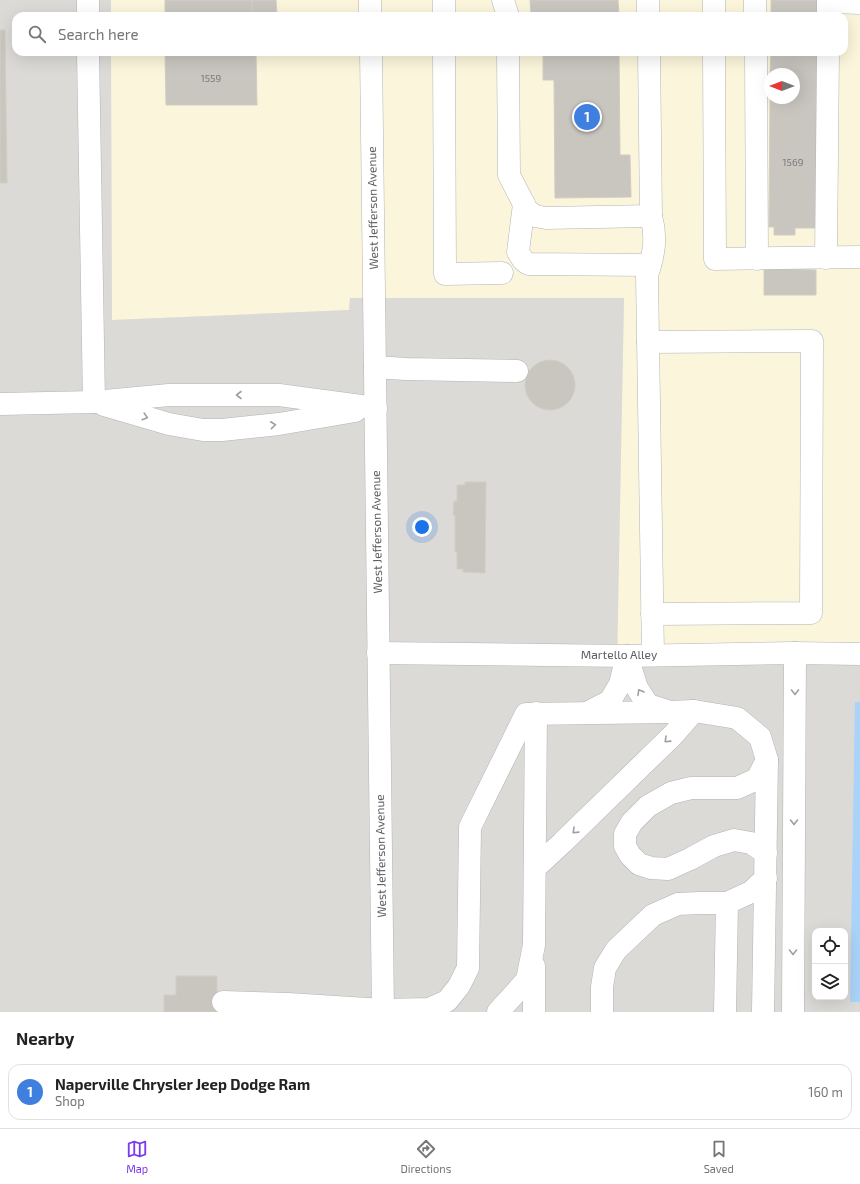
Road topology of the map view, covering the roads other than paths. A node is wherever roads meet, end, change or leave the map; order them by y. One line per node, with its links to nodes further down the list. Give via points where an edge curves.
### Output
1 (88, 0): 9 (street)
2 (370, 0): 10 (street)
3 (444, 0): 11 (street)
4 (504, 0): 12 (street)
5 (648, 0): 13 (street)
6 (714, 0): 14 (street)
7 (755, 0): 15 (street)
8 (860, 2): 16 (street, via 828,2)
9 (88, 12)
10 (370, 12)
11 (444, 12)
12 (507, 12)
13 (648, 12)
14 (714, 12)
15 (756, 12)
16 (828, 12)
17 (88, 56): 35 (street)
18 (371, 56): 33 (street, West Jefferson Avenue)
19 (444, 56): 31 (street, via 445,274)
20 (508, 56): 25 (street, via 509,175)
21 (649, 56): 26 (street)
22 (714, 56): 29 (street, via 715,259)
23 (756, 56): 29 (street)
24 (828, 56): 27 (street)
25 (524, 204): 26 (street, via 535,216 546,218); 30 (street, via 518,252 528,264)
26 (651, 216): 30 (street, via 654,237)
27 (826, 258): 28 (street); 29 (street)
28 (860, 258)
29 (757, 259)
30 (650, 265): 32 (street, via 647,275)
31 (502, 273)
32 (648, 342): 38 (street); 38 (street, via 812,341 811,613)
33 (375, 367): 34 (street); 37 (street, West Jefferson Avenue)
34 (517, 371)
35 (94, 402): 36 (street); 37 (street, one-way to 35, via 279,395 169,395); 37 (street, one-way to 37, via 169,424 203,430 279,424)
36 (0, 404)
37 (376, 408): 39 (street, West Jefferson Avenue)
38 (652, 614): 42 (street)
39 (378, 653): 43 (street, Martello Alley); 55 (street, West Jefferson Avenue)
40 (796, 653): 41 (street, Martello Alley); 42 (street, Martello Alley); 61 (street, one-way to 61)
41 (860, 654)
42 (653, 655): 43 (street, Martello Alley)
43 (628, 656): 45 (street, one-way to 43, via 648,705 637,688); 46 (street, via 620,684 610,701)
44 (694, 711): 45 (street); 48 (street, via 737,718 760,737); 50 (street, one-way to 50)
45 (670, 712): 46 (street)
46 (586, 713): 47 (street)
47 (536, 714): 50 (street); 55 (street, via 526,714 470,827 468,968 447,1001 428,1009)
48 (767, 760): 49 (street); 49 (street, via 757,779 737,788 691,788 671,793 648,806 632,822 625,834 625,846 630,855 639,864 651,868 668,869 714,846 734,840 751,843)
49 (766, 853): 51 (street)
50 (535, 868): 53 (street)
51 (766, 878): 52 (street, via 751,892); 60 (street)
52 (727, 903): 58 (street, via 678,904 653,915 616,950 605,968); 59 (street)
53 (534, 945): 56 (street, via 527,980); 57 (street)
54 (223, 1002): 55 (street)
55 (383, 1011)
56 (498, 1012)
57 (534, 1012)
58 (602, 1012)
59 (725, 1012)
60 (763, 1012)
61 (793, 1012)

